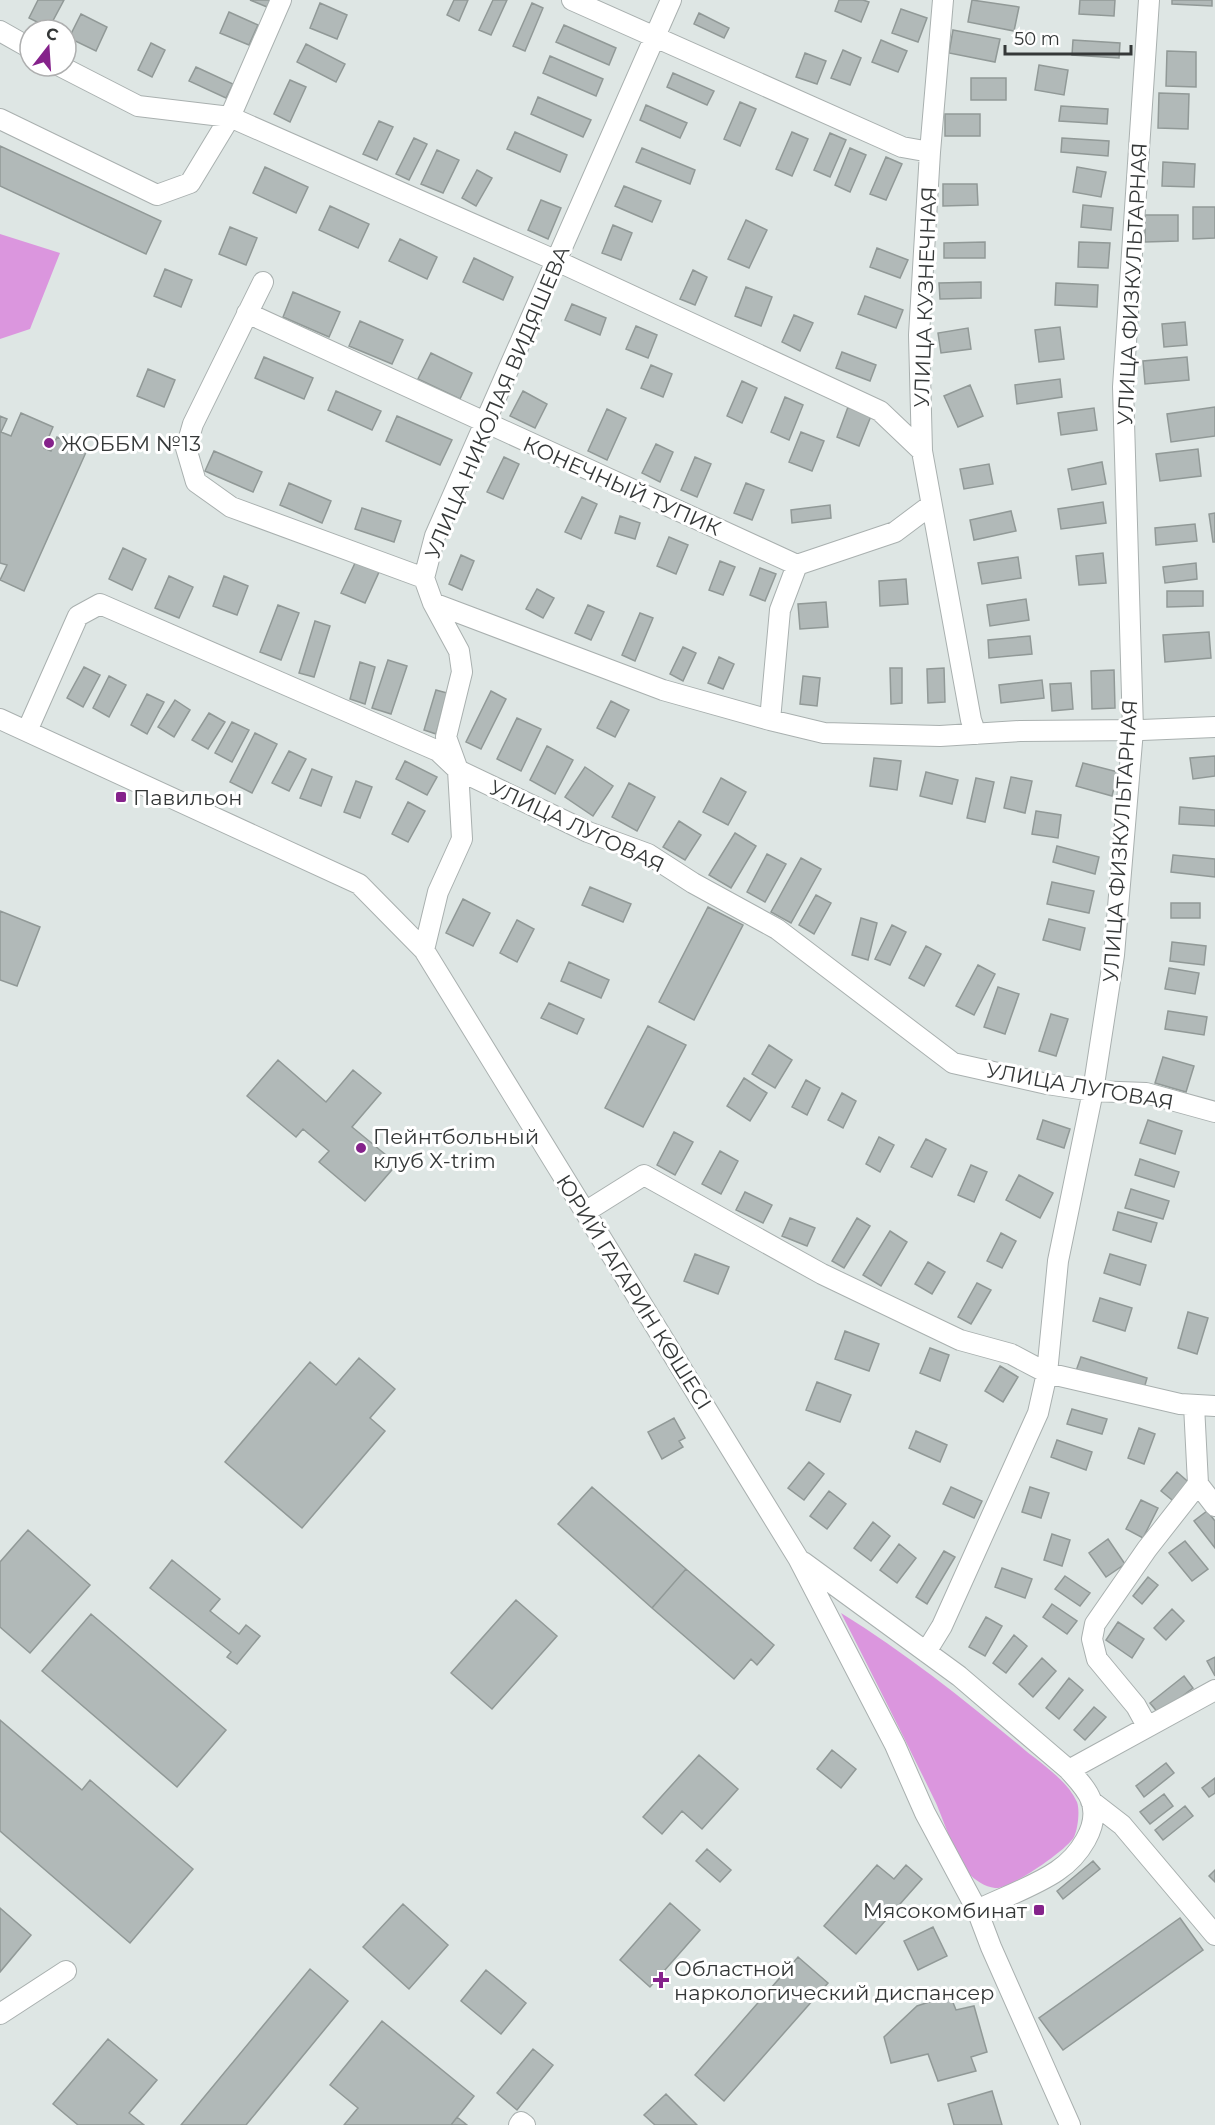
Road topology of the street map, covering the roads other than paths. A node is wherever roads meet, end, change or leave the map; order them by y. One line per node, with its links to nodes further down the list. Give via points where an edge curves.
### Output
1 (281, 0): 10 (street)
2 (572, 0): 7 (street)
3 (671, 0): 7 (street, УЛИЦА НИКОЛАЯ ВИДЯШЕВА)
4 (944, 0): 12 (street, УЛИЦА КУЗНЕЧНАЯ)
5 (1149, 0): 25 (street, УЛИЦА ФИЗКУЛЬТАРНАЯ, via 1123,387)
6 (0, 31): 8 (street)
7 (656, 36): 12 (street, via 902,147); 13 (street, УЛИЦА НИКОЛАЯ ВИДЯШЕВА)
8 (18, 41)
9 (78, 75): 10 (street, via 138,106)
10 (230, 117): 11 (street, via 190,183 157,195); 13 (street)
11 (0, 119)
12 (930, 152): 17 (street, УЛИЦА КУЗНЕЧНАЯ, via 919,335)
13 (557, 261): 16 (street, УЛИЦА НИКОЛАЯ ВИДЯШЕВА); 17 (street, via 880,411)
14 (263, 282): 15 (street)
15 (247, 313): 16 (street, КОНЕЧНЫЙ ТУПИК); 20 (street, via 193,424 186,448 196,482 231,507)
16 (486, 424): 19 (street, КОНЕЧНЫЙ ТУПИК); 20 (street, УЛИЦА НИКОЛАЯ ВИДЯШЕВА, via 435,536)
17 (922, 451): 18 (street, УЛИЦА КУЗНЕЧНАЯ)
18 (932, 505): 19 (street, via 895,532); 27 (street, УЛИЦА КУЗНЕЧНАЯ)
19 (797, 565): 23 (street, via 780,610)
20 (423, 578): 21 (street, УЛИЦА НИКОЛАЯ ВИДЯШЕВА)
21 (433, 603): 23 (street, via 663,690); 28 (street, УЛИЦА НИКОЛАЯ ВИДЯШЕВА, via 459,651 462,672 446,737)
22 (0, 719): 26 (street, ЮРИЙ ГАГАРИН КӨШЕСІ)
23 (770, 720): 27 (street, via 824,733)
24 (1215, 727): 25 (street)
25 (1133, 730): 27 (street); 30 (street, УЛИЦА ФИЗКУЛЬТАРНАЯ, via 1114,955)
26 (27, 731): 28 (street, УЛИЦА ЛУГОВАЯ, via 78,616 100,604 438,751); 29 (street, ЮРИЙ ГАГАРИН КӨШЕСІ, via 359,884)
27 (976, 734)
28 (458, 770): 29 (street, УЛИЦА НИКОЛАЯ ВИДЯШЕВА, via 462,839 438,892); 30 (street, УЛИЦА ЛУГОВАЯ, via 588,832 648,854 777,929 953,1063)
29 (424, 950): 32 (street, ЮРИЙ ГАГАРИН КӨШЕСІ)
30 (1094, 1090): 31 (street, УЛИЦА ЛУГОВАЯ, via 1146,1093); 33 (street, УЛИЦА ФИЗКУЛЬТАРНАЯ, via 1058,1261)
31 (1215, 1112)
32 (585, 1212): 33 (street, via 645,1176 822,1274 960,1340 1011,1354); 38 (street, ЮРИЙ ГАГАРИН КӨШЕСІ)
33 (1047, 1373): 34 (street); 39 (street, УЛИЦА ФИЗКУЛЬТАРНАЯ, via 1038,1413 942,1626)
34 (1194, 1405): 35 (street); 36 (street)
35 (1215, 1406)
36 (1198, 1484): 37 (street); 41 (street, via 1095,1624 1092,1639 1097,1659 1136,1706)
37 (1215, 1506)
38 (798, 1558): 39 (street, ЮРИЙ ГАГАРИН КӨШЕСІ); 44 (street, ЮРИЙ ГАГАРИН КӨШЕСІ)
39 (926, 1652): 42 (street, ЮРИЙ ГАГАРИН КӨШЕСІ)
40 (1215, 1690): 41 (street)
41 (1147, 1726): 42 (street)
42 (1070, 1770): 43 (street, ЮРИЙ ГАГАРИН КӨШЕСІ)
43 (1092, 1801): 44 (street, via 1094,1825 1083,1845 1058,1870); 45 (street, ЮРИЙ ГАГАРИН КӨШЕСІ, via 1122,1825)
44 (977, 1910): 50 (street, ЮРИЙ ГАГАРИН КӨШЕСІ)
45 (1215, 1935)
46 (66, 1971): 47 (street)
47 (0, 2014)
48 (519, 2125): 49 (street)
49 (525, 2125)
50 (1070, 2125)

